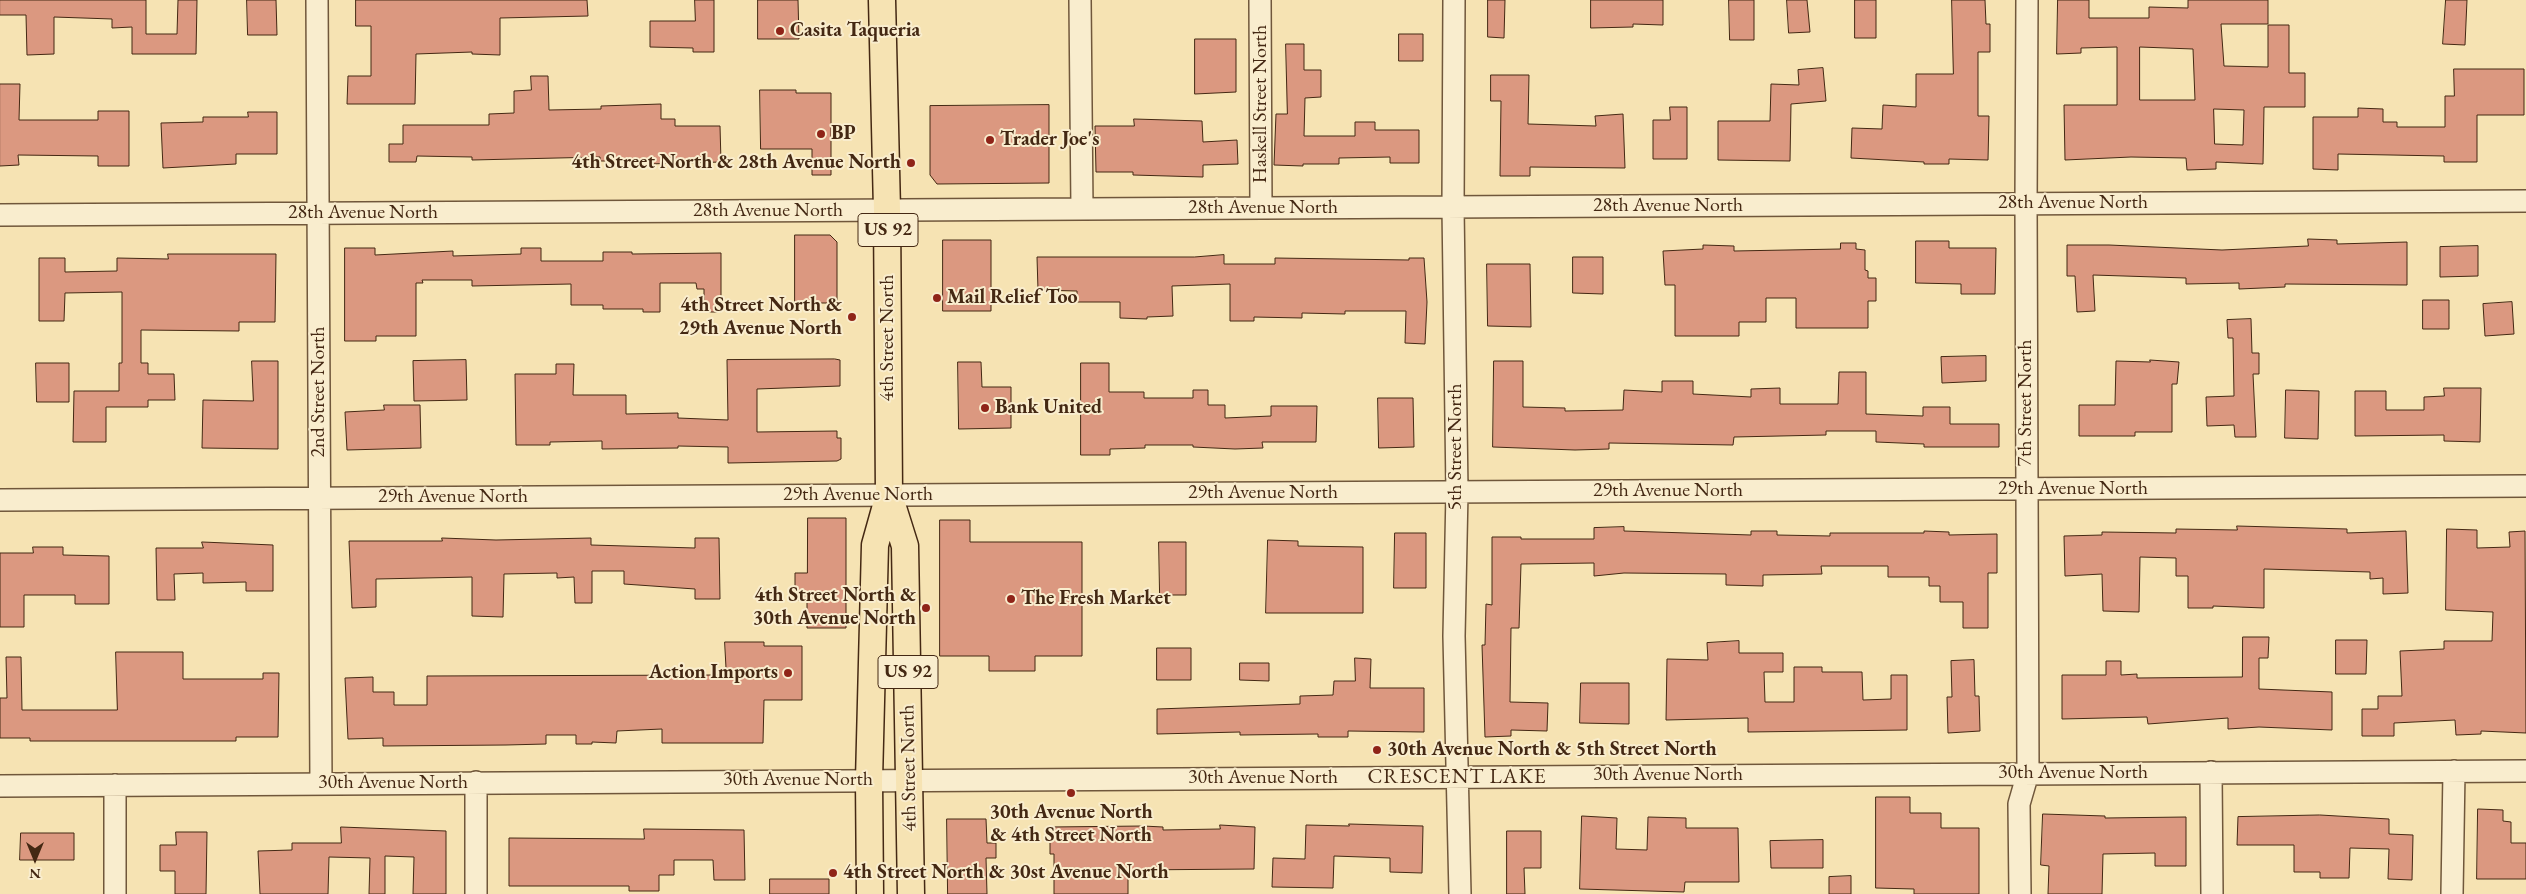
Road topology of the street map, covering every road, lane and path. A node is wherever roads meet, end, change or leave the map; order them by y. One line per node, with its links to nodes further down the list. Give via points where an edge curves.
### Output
1 (317, 0): 13 (street, 2nd Street North)
2 (882, 0): 12 (main road, 4th Street North / US 92)
3 (1080, 0): 11 (street)
4 (1260, 0): 10 (street, Haskell Street North)
5 (1454, 0): 9 (street, 5th Street North)
6 (2027, 0): 8 (street, 7th Street North)
7 (2526, 201): 8 (street, 28th Avenue North)
8 (2026, 204): 9 (street, 28th Avenue North); 16 (street, 7th Street North)
9 (1453, 207): 10 (street, 28th Avenue North); 17 (street, 5th Street North)
10 (1261, 208): 11 (street, 28th Avenue North)
11 (1082, 209): 12 (street, 28th Avenue North)
12 (888, 210): 13 (street, 28th Avenue North); 18 (main road, 4th Street North / US 92)
13 (318, 213): 14 (street, 28th Avenue North); 19 (street, 2nd Street North)
14 (0, 215)
15 (2526, 486): 16 (street, 29th Avenue North)
16 (2027, 489): 17 (street, 29th Avenue North); 24 (street, 7th Street North)
17 (1456, 492): 18 (street, 29th Avenue North); 25 (street, 5th Street North, via 1454,636)
18 (889, 495): 19 (street, 29th Avenue North); 26 (main road, 4th Street North / US 92, via 875,545); 27 (main road, 4th Street North / US 92, via 905,546)
19 (319, 498): 20 (street, 29th Avenue North); 29 (street, 2nd Street North)
20 (0, 500)
21 (2454, 771): 22 (street, 30th Avenue North); 23 (street, 30th Avenue North); 39 (street)
22 (2526, 771)
23 (2211, 772): 24 (street, 30th Avenue North); 38 (street)
24 (2028, 773): 25 (street, 30th Avenue North); 37 (street, 7th Street North, via 2020,804)
25 (1457, 776): 27 (street, 30th Avenue North); 36 (street, 5th Street North)
26 (869, 780): 27 (street, 30th Avenue North); 28 (street, 30th Avenue North); 34 (main road, 4th Street North / US 92)
27 (910, 780): 35 (main road, 4th Street North / US 92)
28 (476, 782): 29 (street, 30th Avenue North); 33 (street)
29 (321, 783): 30 (street, 30th Avenue North)
30 (115, 785): 31 (street, 30th Avenue North); 32 (street)
31 (0, 786)
32 (115, 894)
33 (476, 894)
34 (870, 894)
35 (910, 894)
36 (1460, 894)
37 (2020, 894)
38 (2212, 894)
39 (2452, 894)

